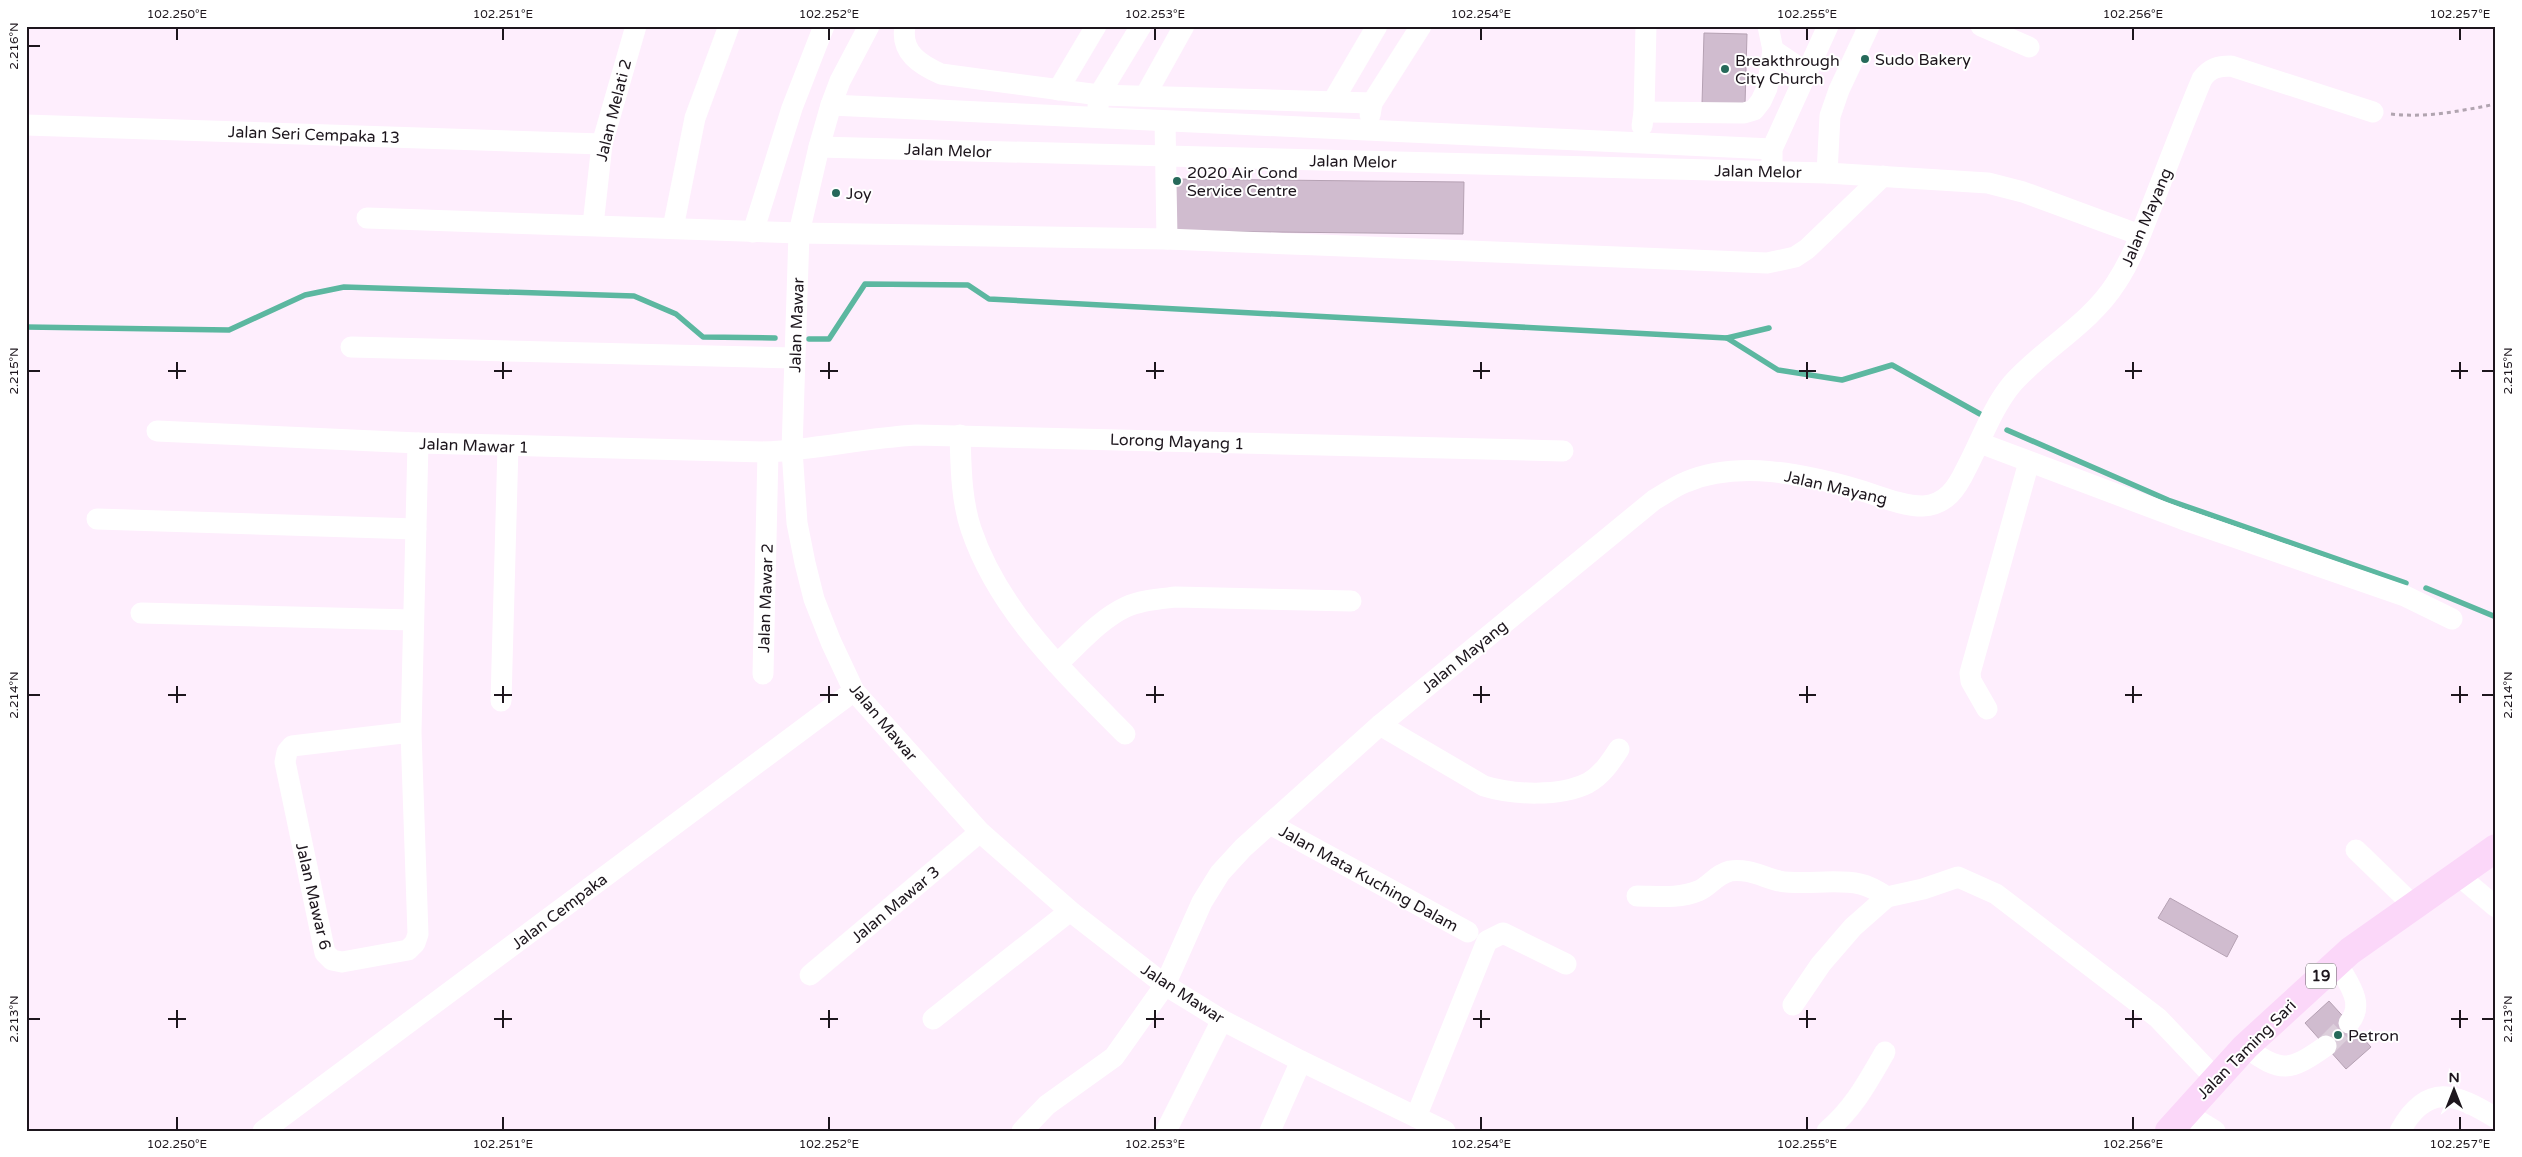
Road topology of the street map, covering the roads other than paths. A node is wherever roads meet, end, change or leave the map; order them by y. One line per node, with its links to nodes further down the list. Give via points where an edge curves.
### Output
1 (636, 26): 33 (street, Jalan Melati 2)
2 (729, 26): 43 (street, via 696,118)
3 (824, 26): 44 (street, via 792,108)
4 (869, 26): 24 (street, Jalan Mawar)
5 (905, 26): 19 (street, via 907,49 920,65 941,74)
6 (1096, 26): 19 (street)
7 (1140, 26): 20 (street)
8 (1184, 26): 21 (street)
9 (1377, 26): 22 (street)
10 (1421, 26): 23 (street)
11 (1646, 26): 25 (street)
12 (1768, 26): 17 (street)
13 (1828, 26): 18 (street)
14 (1869, 26): 39 (street, via 1830,116)
15 (1981, 26): 16 (street)
16 (2030, 47)
17 (1774, 50): 18 (street); 25 (street, via 1767,88 1754,110 1744,113)
18 (1807, 73): 35 (street)
19 (1058, 90): 20 (street)
20 (1099, 95): 21 (street); 27 (street)
21 (1145, 96): 22 (street)
22 (1333, 100): 23 (street)
23 (1372, 103): 30 (street)
24 (831, 105): 27 (street, Jalan Melor); 34 (street, Jalan Mawar)
25 (1644, 112): 32 (street)
26 (2373, 112): 46 (street, Jalan Mayang, via 2231,66 2218,66 2208,71 2202,78)
27 (1096, 117): 28 (street, Jalan Melor)
28 (1165, 121): 30 (street, Jalan Melor); 36 (street)
29 (26, 124): 33 (street, Jalan Seri Cempaka 13)
30 (1367, 130): 31 (street, Jalan Melor)
31 (1484, 135): 32 (street, Jalan Melor); 37 (street)
32 (1639, 142): 35 (street, Jalan Melor)
33 (602, 144): 42 (street, Jalan Melati 2)
34 (819, 147): 36 (street, Jalan Melor); 45 (street, Jalan Mawar)
35 (1772, 148): 38 (street)
36 (1165, 156): 37 (street, Jalan Melor); 47 (street)
37 (1483, 164): 38 (street, Jalan Melor)
38 (1772, 172): 39 (street, Jalan Melor)
39 (1827, 173): 40 (street, Jalan Melor)
40 (1883, 176): 46 (street, Jalan Melor, via 1988,183 2023,192); 47 (street, via 1807,249 1795,257 1767,263)
41 (367, 218): 42 (street)
42 (593, 225): 43 (street)
43 (673, 228): 44 (street)
44 (754, 232): 45 (street)
45 (800, 233): 47 (street); 49 (street, Jalan Mawar)
46 (2140, 235): 53 (street, Jalan Mayang, via 2116,284 2102,302 2011,386 1994,411)
47 (1167, 239)
48 (351, 347): 49 (street)
49 (794, 358): 55 (street, Jalan Mawar)
50 (157, 430): 52 (street, Jalan Mawar 1)
51 (960, 435): 55 (street, Lorong Mayang 1, via 875,437); 56 (street, Lorong Mayang 1); 67 (street, via 962,480 971,528 987,569 1015,614)
52 (418, 443): 54 (street, Jalan Mawar 1); 62 (street, Jalan Mawar 6)
53 (1980, 443): 58 (street); 72 (street, Jalan Mayang, via 1952,493 1940,502 1924,506 1798,475 1723,472 1686,481 1654,500)
54 (508, 446): 57 (street, Jalan Mawar 1); 70 (street)
55 (792, 450): 57 (street, Jalan Mawar 1); 61 (street, Jalan Mawar)
56 (1563, 451)
57 (768, 452): 60 (street, Jalan Mawar 2)
58 (2029, 462): 65 (street, via 2405,596); 71 (street, via 1970,673 1971,681)
59 (97, 519): 62 (street)
60 (768, 522): 61 (street, Jalan Mawar 2); 68 (street, Jalan Mawar 2)
61 (797, 523): 69 (street, Jalan Mawar, via 814,599)
62 (416, 529): 66 (street, Jalan Mawar 6)
63 (1351, 601): 67 (street, via 1176,597 1149,600 1126,606 1110,617)
64 (141, 613): 66 (street)
65 (2452, 619)
66 (412, 620): 73 (street, Jalan Mawar 6)
67 (1057, 664): 74 (street)
68 (763, 674)
69 (854, 691): 77 (street, Jalan Mawar); 103 (street, Jalan Cempaka)
70 (501, 700)
71 (1987, 709)
72 (1380, 725): 75 (street, via 1484,786 1502,792 1559,791 1587,784 1606,770); 76 (street, Jalan Mayang)
73 (411, 732): 73 (street, Jalan Mawar 6, via 418,934 415,943 408,950 399,952 342,962 332,960 325,953 285,762 287,752 292,746)
74 (1125, 734)
75 (1619, 750)
76 (1270, 824): 86 (street, Jalan Mata Kuching Dalam); 90 (street, Jalan Mayang, via 1220,873 1202,902)
77 (980, 832): 85 (street, Jalan Mawar); 89 (street, Jalan Mawar 3)
78 (2496, 848): 80 (main road, Jalan Taming Sari / 19)
79 (2356, 850): 83 (street)
80 (2458, 875): 83 (main road, Jalan Taming Sari / 19); 84 (street)
81 (1637, 896): 82 (street, via 1680,896 1699,890 1714,878 1731,871 1754,872 1804,884 1858,883)
82 (1887, 897): 91 (street, via 1853,927 1821,964); 99 (street, via 1958,877 1996,894 2158,1018)
83 (2414, 906): 87 (main road, Jalan Taming Sari / 19)
84 (2496, 907)
85 (1070, 911): 90 (street, Jalan Mawar); 92 (street)
86 (1468, 932)
87 (2337, 963): 94 (street, via 2357,1000 2357,1010); 96 (main road, Jalan Taming Sari / 19)
88 (1566, 964): 100 (street, via 1503,933 1487,941)
89 (810, 975)
90 (1165, 985): 93 (street, Jalan Mawar); 104 (street, Jalan Mayang, via 1114,1057 1047,1105)
91 (1793, 1005)
92 (933, 1019)
93 (1222, 1020): 98 (street, Jalan Mawar); 105 (street)
94 (2349, 1023)
95 (2326, 1046): 96 (street, via 2301,1063 2285,1066 2269,1064)
96 (2245, 1047): 99 (main road, Jalan Taming Sari / 19)
97 (1885, 1052): 108 (street, via 1846,1115)
98 (1301, 1061): 100 (street, Jalan Mawar); 106 (street)
99 (2215, 1078): 102 (main road, Jalan Taming Sari / 19)
100 (1416, 1117): 107 (street, Jalan Mawar)
101 (2496, 1118): 110 (street, via 2463,1100 2440,1096 2423,1101 2409,1115)
102 (2177, 1122): 109 (street)
103 (263, 1131)
104 (1022, 1131)
105 (1166, 1131)
106 (1270, 1131)
107 (1445, 1131)
108 (1826, 1131)
109 (2215, 1131)
110 (2400, 1131)

